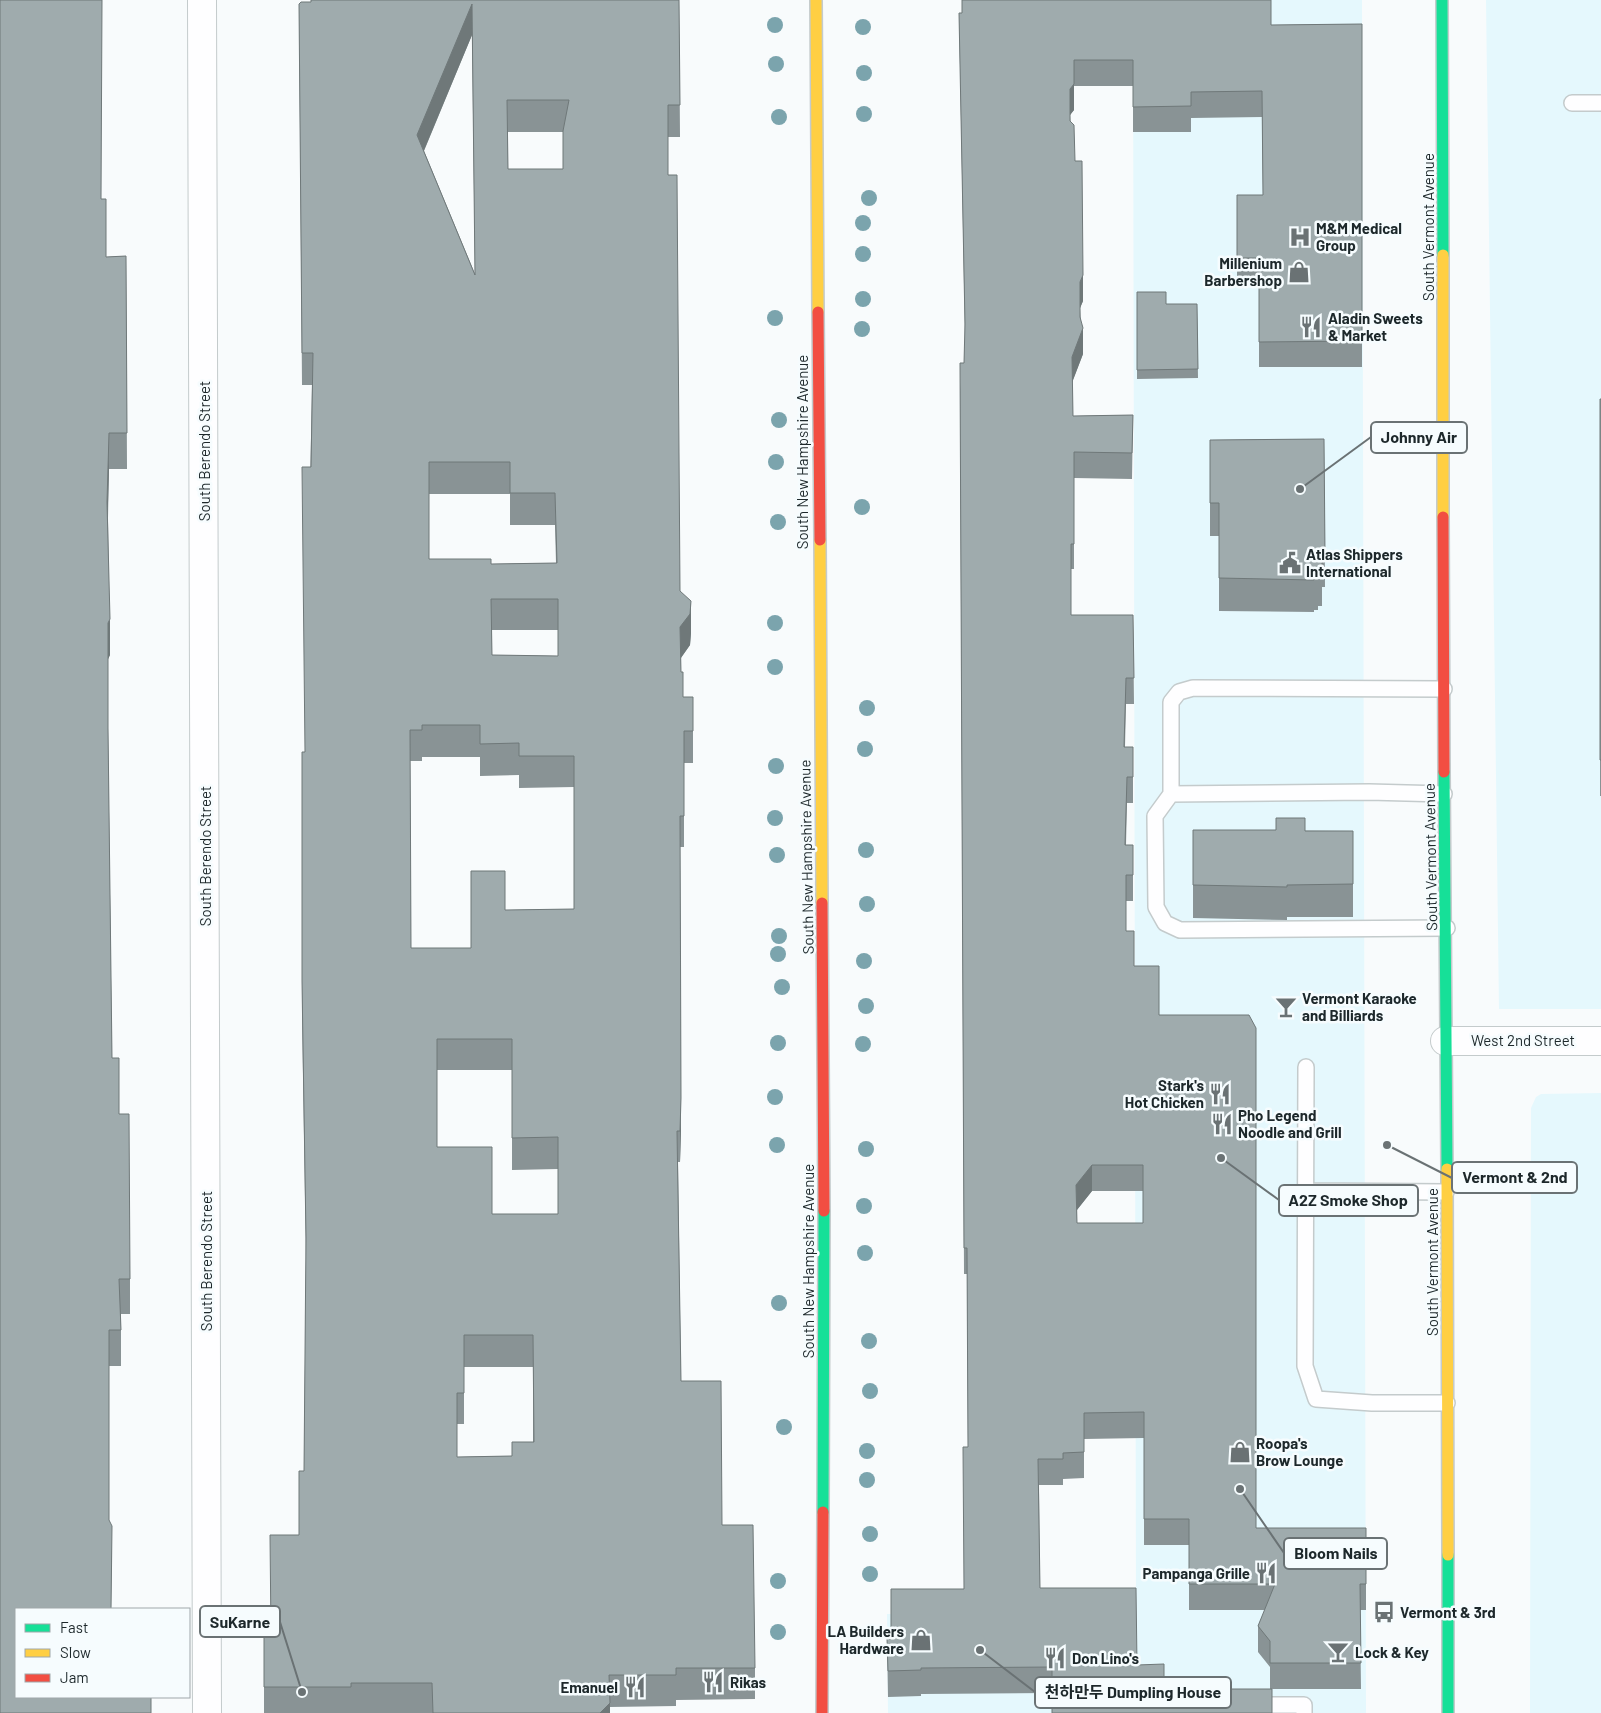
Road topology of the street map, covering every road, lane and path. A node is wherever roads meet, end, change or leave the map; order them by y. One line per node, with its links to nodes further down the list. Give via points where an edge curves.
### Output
1 (202, 0): 17 (street, South Berendo Street)
2 (816, 0): 18 (main road, South New Hampshire Avenue, via 824,1173)
3 (1442, 0): 6 (main road, South Vermont Avenue)
4 (1572, 103): 5 (lane)
5 (1601, 103)
6 (1444, 689): 7 (lane, via 1193,688 1179,692 1171,702); 8 (main road, South Vermont Avenue)
7 (1171, 794): 8 (lane); 9 (lane, via 1155,816 1156,907 1165,923 1180,930)
8 (1444, 794): 9 (main road, South Vermont Avenue)
9 (1447, 928): 10 (main road, South Vermont Avenue)
10 (1445, 1040): 11 (street, West 2nd Street); 14 (main road, South Vermont Avenue)
11 (1601, 1040)
12 (1306, 1067): 13 (lane)
13 (1306, 1191): 14 (lane); 15 (lane, via 1305,1366 1316,1399)
14 (1446, 1192): 15 (main road, South Vermont Avenue)
15 (1447, 1403): 20 (main road, South Vermont Avenue)
16 (1234, 1705): 19 (lane, via 1304,1705)
17 (207, 1713)
18 (822, 1713)
19 (1304, 1713)
20 (1448, 1713)

